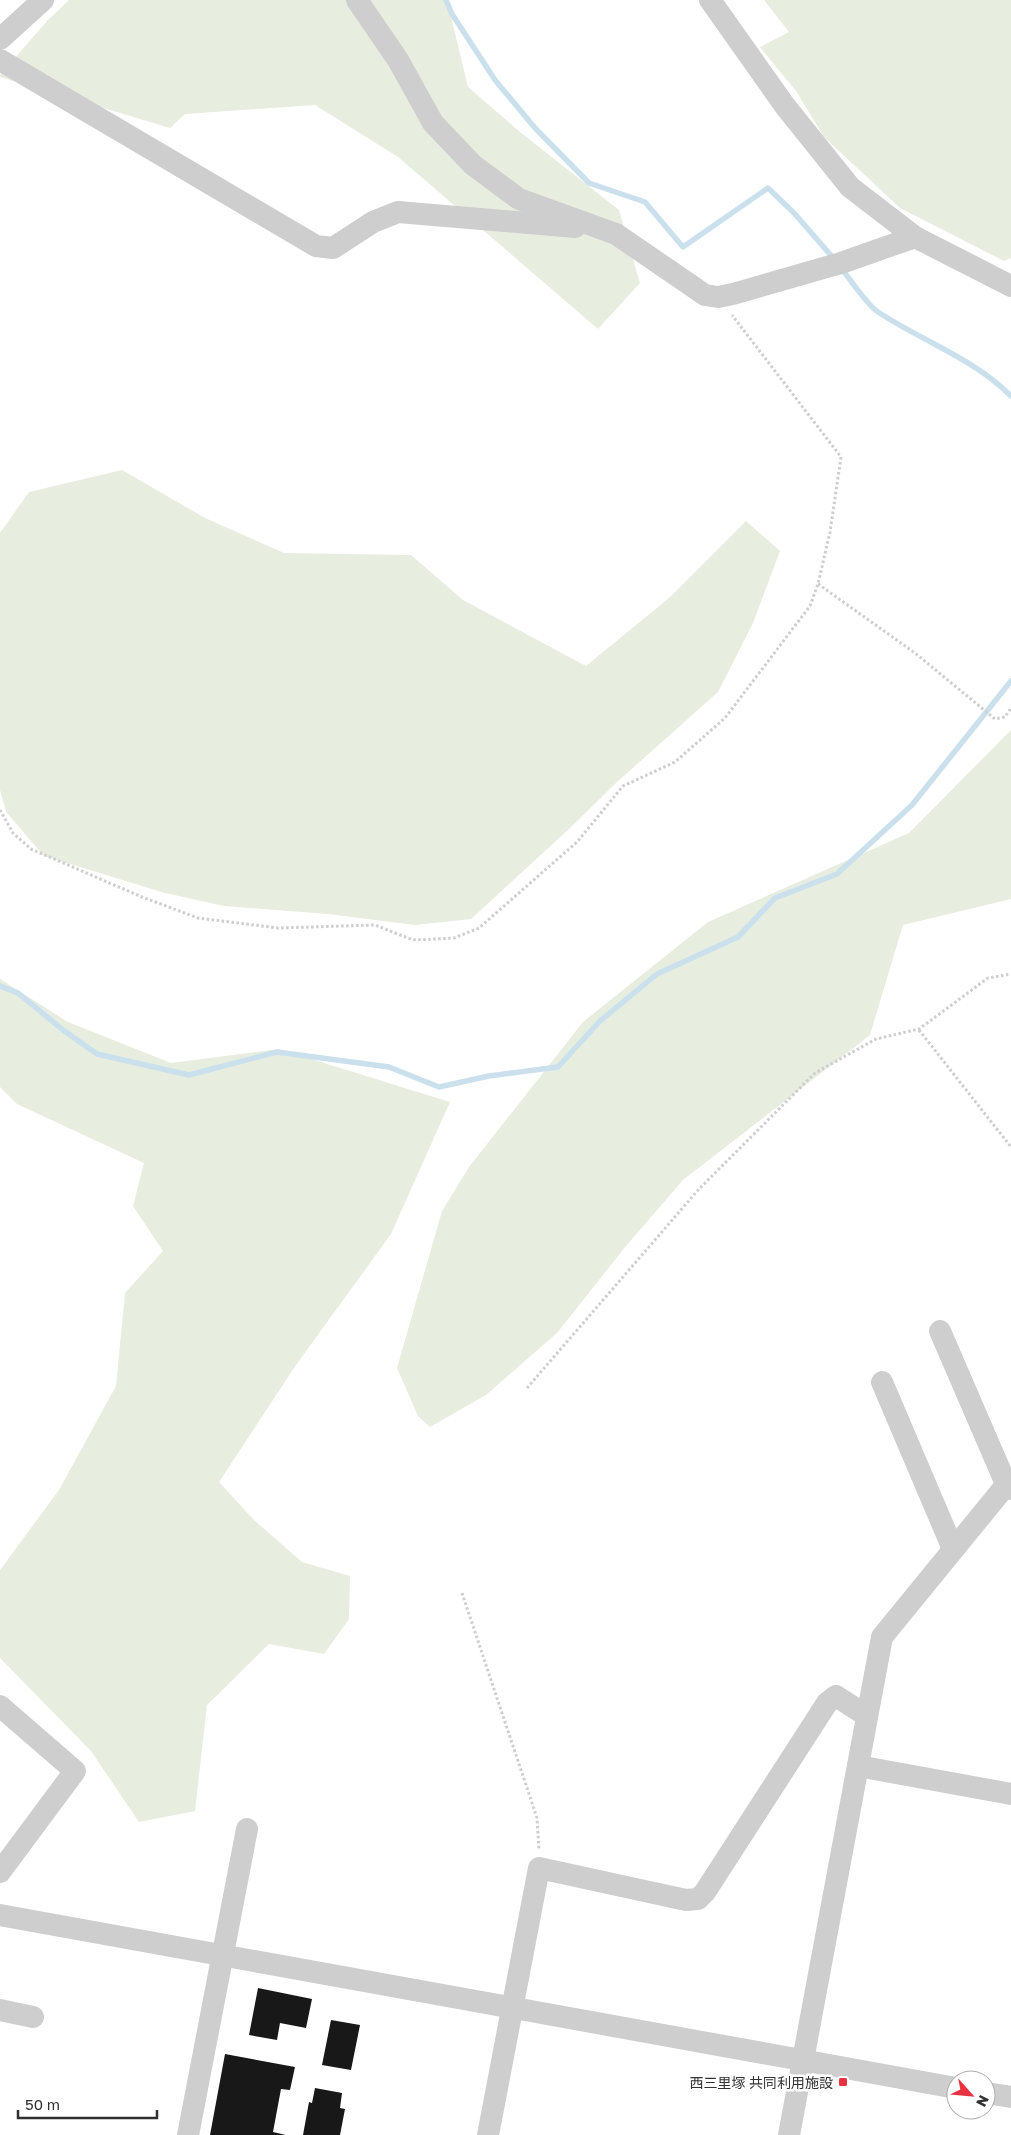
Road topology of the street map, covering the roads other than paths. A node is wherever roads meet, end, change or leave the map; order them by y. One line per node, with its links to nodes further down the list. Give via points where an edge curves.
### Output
1 (43, 0): 4 (street)
2 (357, 0): 6 (street, via 398,60 433,123 473,165 519,199)
3 (710, 0): 7 (street, via 785,106 850,187)
4 (0, 39)
5 (0, 60): 6 (street, via 316,246 333,248 373,222 398,212)
6 (604, 229): 7 (street, via 705,295 718,297 840,263)
7 (915, 237): 8 (street)
8 (1011, 286)
9 (940, 1331): 11 (street)
10 (882, 1382): 12 (street)
11 (1009, 1484): 12 (street)
12 (953, 1549): 14 (street, via 882,1637)
13 (0, 1706): 18 (street, via 75,1771)
14 (867, 1716): 15 (street); 21 (street, via 836,1696 827,1703 698,1899 686,1900 539,1868)
15 (858, 1766): 16 (street); 24 (street)
16 (1011, 1794)
17 (247, 1829): 20 (street)
18 (0, 1872)
19 (0, 1915): 20 (street)
20 (222, 1955): 21 (street); 28 (street)
21 (513, 2006): 24 (street); 29 (street)
22 (0, 2010): 23 (street)
23 (33, 2017)
24 (803, 2060): 25 (street); 30 (street)
25 (946, 2086)
26 (996, 2095): 27 (street)
27 (1011, 2098)
28 (188, 2135)
29 (488, 2135)
30 (789, 2135)

